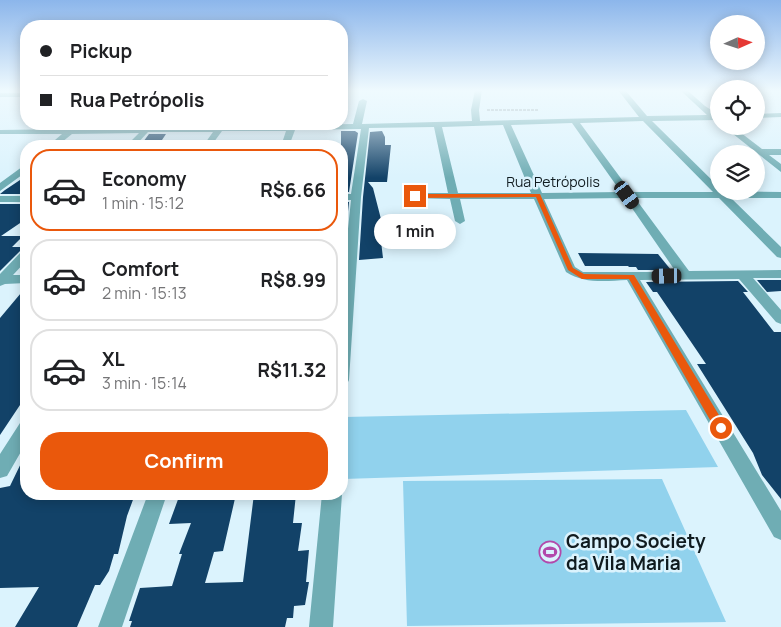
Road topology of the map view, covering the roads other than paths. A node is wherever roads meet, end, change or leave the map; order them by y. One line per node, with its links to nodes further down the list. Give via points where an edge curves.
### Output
1 (362, 119): 10 (street)
2 (476, 119): 6 (street)
3 (627, 119): 5 (street)
4 (645, 119): 26 (street)
5 (574, 120): 7 (street); 31 (street)
6 (476, 123): 7 (street); 8 (street)
7 (506, 123): 30 (street)
8 (436, 124): 10 (street); 34 (street)
9 (348, 126): 10 (street)
10 (361, 126): 36 (street)
11 (94, 130): 16 (street)
12 (115, 130): 16 (street)
13 (146, 130): 19 (street)
14 (0, 132): 15 (street)
15 (69, 132): 16 (street); 18 (street)
16 (92, 132)
17 (738, 135): 20 (street)
18 (59, 140)
19 (136, 140)
20 (751, 145)
21 (765, 152): 22 (street)
22 (781, 152)
23 (765, 156): 24 (street)
24 (781, 169)
25 (20, 172): 27 (street)
26 (710, 183)
27 (0, 188)
28 (765, 194): 29 (street, Rua Petrópolis)
29 (781, 194)
30 (538, 195): 31 (street, Rua Petrópolis); 34 (street, Rua Petrópolis); 47 (street, via 570,269 582,276)
31 (627, 195): 32 (street, Rua Petrópolis); 46 (street)
32 (710, 195)
33 (415, 196): 34 (street, Rua Petrópolis)
34 (453, 196): 40 (street)
35 (348, 197): 36 (street)
36 (356, 197): 43 (street)
37 (0, 199): 38 (street)
38 (20, 199)
39 (727, 200): 41 (street)
40 (460, 221)
41 (781, 254)
42 (20, 260): 48 (street)
43 (348, 262)
44 (743, 274): 45 (street); 46 (street); 50 (street)
45 (781, 274)
46 (684, 275): 47 (street)
47 (631, 276): 55 (street)
48 (1, 280): 49 (street)
49 (20, 280)
50 (781, 319)
51 (20, 438): 52 (street)
52 (0, 470)
53 (155, 500): 56 (street)
54 (332, 500): 57 (street)
55 (781, 530)
56 (110, 627)
57 (321, 627)

